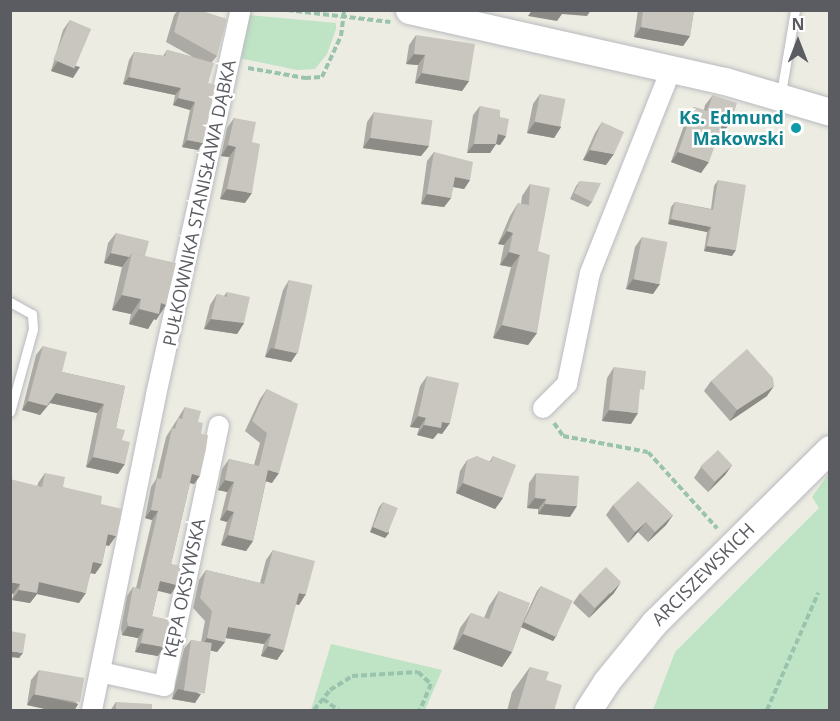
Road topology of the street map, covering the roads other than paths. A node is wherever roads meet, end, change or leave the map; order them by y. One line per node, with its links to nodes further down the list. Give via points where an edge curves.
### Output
1 (241, 10): 12 (street, PUŁKOWNIKA STANISŁAWA DĄBKA, via 156,394)
2 (409, 10): 4 (street)
3 (795, 10): 5 (lane)
4 (671, 69): 5 (street); 8 (street, via 591,273 567,384)
5 (780, 96): 6 (street)
6 (830, 112)
7 (10, 302): 9 (lane, via 32,314 33,328)
8 (543, 408)
9 (10, 412)
10 (219, 426): 12 (street, KĘPA OKSYWSKA, via 164,687)
11 (830, 448): 14 (street, ARCISZEWSKICH, via 655,622 606,682)
12 (100, 672): 13 (street)
13 (92, 711)
14 (588, 711)

